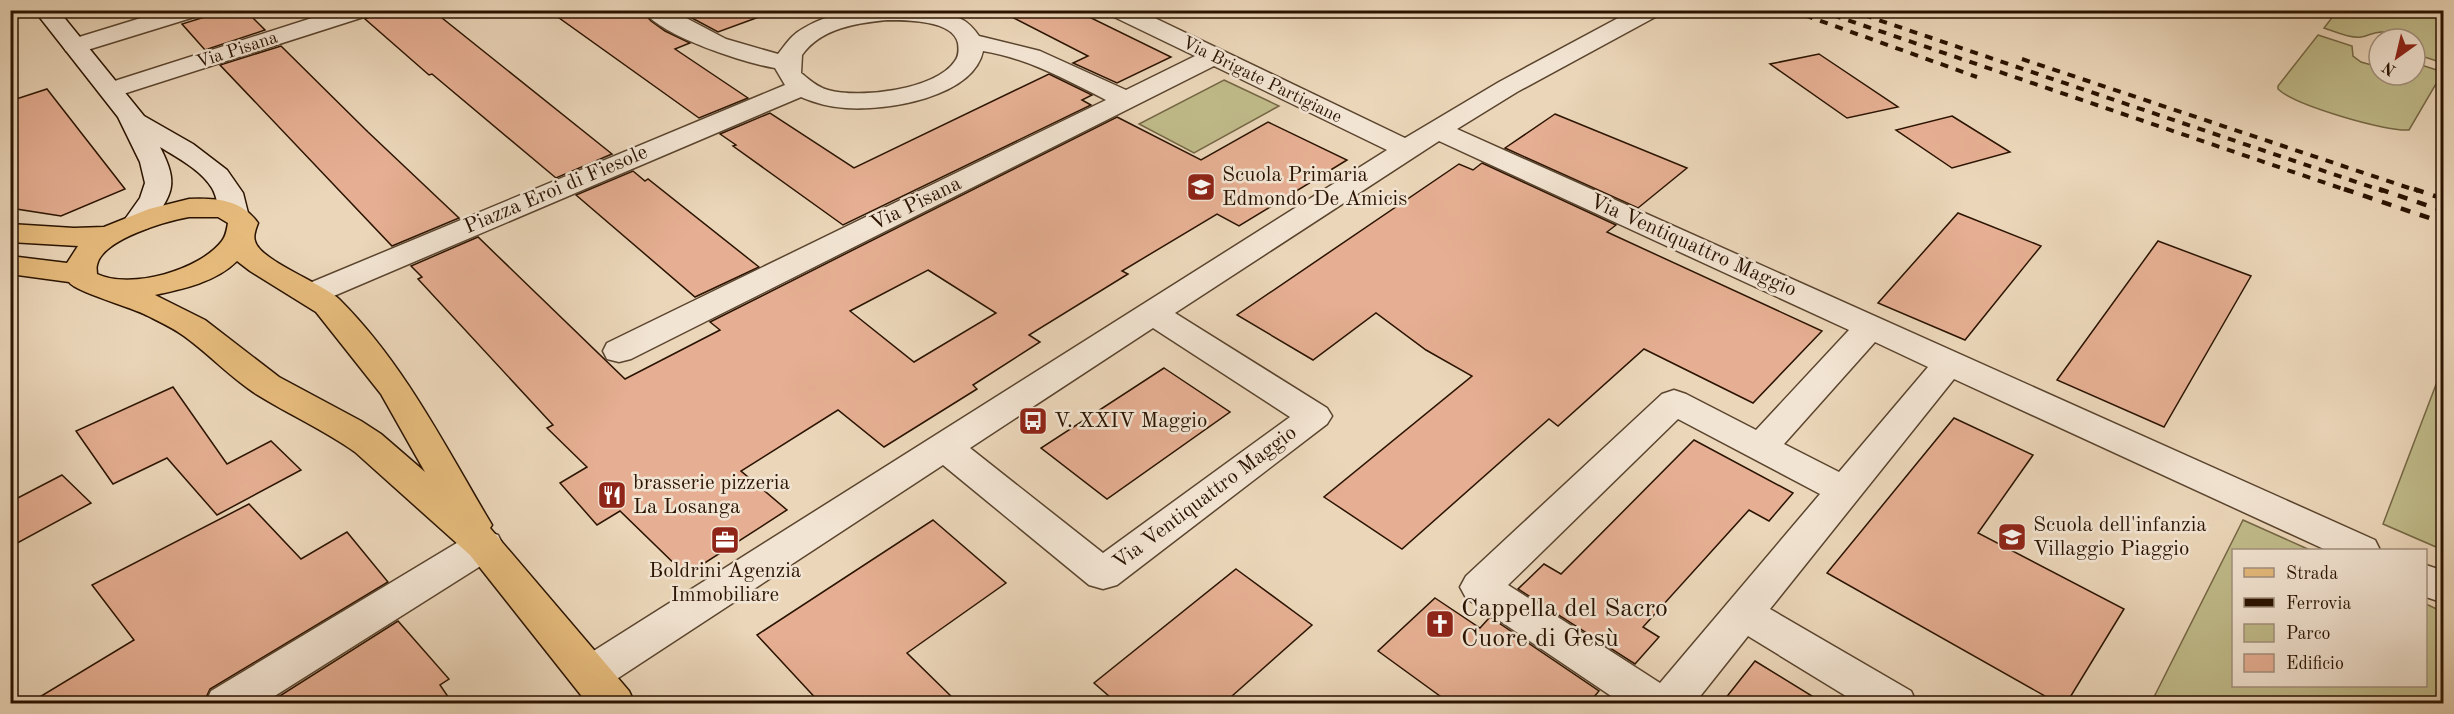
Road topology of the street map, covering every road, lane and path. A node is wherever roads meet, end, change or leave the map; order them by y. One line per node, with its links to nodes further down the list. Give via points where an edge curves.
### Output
1 (45, 10): 10 (street)
2 (193, 10): 10 (street)
3 (363, 10): 15 (street, Via Pisana)
4 (654, 10): 14 (street, via 695,35)
5 (1118, 10): 11 (street, Via Brigate Partigiane)
6 (1651, 10): 18 (street)
7 (868, 13): 8 (street); 14 (street, via 808,36 794,49)
8 (926, 13): 9 (street, via 954,25)
9 (971, 42): 12 (street, via 1011,49); 13 (street, via 970,56)
10 (75, 46): 15 (street)
11 (1213, 57): 16 (street, Via Pisana); 19 (street, Via Brigate Partigiane)
12 (1054, 63): 13 (street); 16 (street)
13 (959, 72): 14 (street, via 927,89 879,100 837,99)
14 (795, 75): 27 (street, Piazza Eroi di Fiesole)
15 (111, 90): 17 (street)
16 (1125, 100): 30 (street, Via Pisana)
17 (133, 121): 20 (street, via 154,162 159,183); 21 (street, via 188,152 219,178 230,196)
18 (1437, 130): 19 (street); 29 (street, Via Ventiquattro Maggio)
19 (1406, 149): 28 (street)
20 (138, 222): 21 (main road, via 189,208 215,208); 23 (main road)
21 (237, 227): 26 (main road, via 212,265 184,278); 27 (main road, via 244,250 261,266)
22 (10, 233): 23 (main road)
23 (111, 235): 25 (main road, via 86,256)
24 (10, 265): 25 (main road)
25 (80, 274): 26 (main road, via 89,285)
26 (116, 291): 35 (main road, via 195,327 267,385 359,436)
27 (311, 294): 35 (main road, via 327,305 395,388)
28 (1152, 312): 32 (street); 32 (street, Via Ventiquattro Maggio, via 1315,416 1103,574)
29 (1871, 326): 31 (street, Via Ventiquattro Maggio); 33 (street)
30 (618, 351)
31 (1950, 362): 34 (street); 36 (street, Via Ventiquattro Maggio)
32 (943, 446): 40 (street)
33 (1761, 447): 34 (street); 42 (street, via 1674,402 1480,587)
34 (1844, 490): 39 (street)
35 (484, 545): 40 (main road); 41 (street)
36 (2359, 549)
37 (2427, 580): 38 (street)
38 (2444, 588)
39 (1743, 613): 43 (street); 44 (street)
40 (603, 689)
41 (226, 704)
42 (1658, 704)
43 (1668, 704)
44 (1896, 704)

